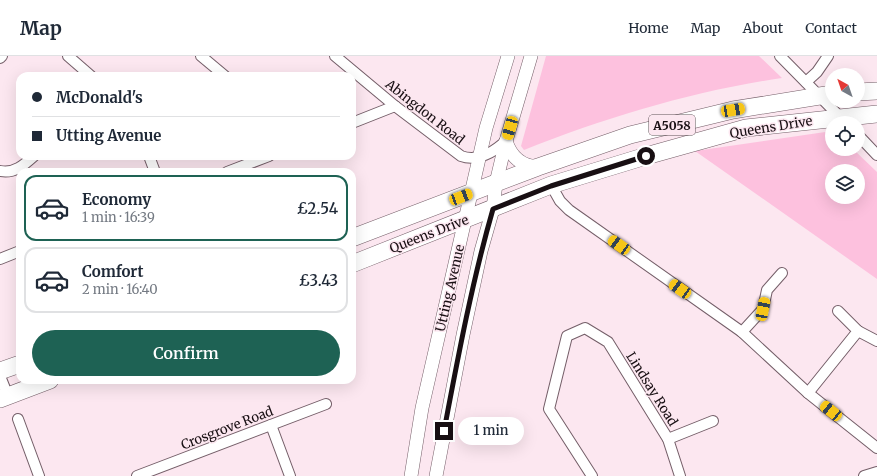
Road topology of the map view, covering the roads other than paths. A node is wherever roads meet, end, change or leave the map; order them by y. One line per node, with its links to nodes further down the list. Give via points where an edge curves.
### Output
1 (68, 56): 8 (street)
2 (201, 56): 9 (street)
3 (335, 56): 10 (street, Abingdon Road)
4 (508, 56): 24 (street, Utting Avenue)
5 (531, 56): 21 (street, Utting Avenue)
6 (780, 56): 12 (street)
7 (828, 56): 12 (street)
8 (86, 72)
9 (220, 72)
10 (354, 72)
11 (356, 74): 16 (street, Abingdon Road)
12 (806, 82): 15 (street)
13 (877, 90): 14 (highway)
14 (865, 91)
15 (825, 94): 27 (highway, Queens Drive / A5058, via 733,110 630,135)
16 (395, 106): 19 (street); 24 (street, Abingdon Road, via 454,152 467,158)
17 (877, 114): 18 (highway, Queens Drive / A5058)
18 (865, 116)
19 (356, 121)
20 (825, 122): 33 (highway, Queens Drive / A5058, via 746,128)
21 (506, 141): 24 (street, Abingdon Road, via 493,152); 27 (street, via 515,158 527,165); 32 (street, Utting Avenue)
22 (865, 142): 23 (street)
23 (877, 155)
24 (480, 156): 34 (street, Utting Avenue)
25 (29, 160): 28 (street)
26 (258, 160): 29 (street)
27 (538, 166): 32 (highway, Queens Drive / A5058)
28 (18, 168)
29 (238, 168)
30 (16, 169): 31 (street, via 7,173)
31 (0, 171)
32 (496, 183): 34 (highway, Queens Drive / A5058); 35 (street, Utting Avenue)
33 (551, 186): 35 (highway, Queens Drive / A5058); 44 (street, via 560,202 569,210)
34 (472, 192): 36 (street, Utting Avenue); 37 (highway, Queens Drive / A5058)
35 (493, 209): 36 (highway, Queens Drive / A5058); 63 (street, Utting Avenue, via 464,327)
36 (466, 220): 40 (highway, Queens Drive / A5058); 62 (street, Utting Avenue, via 422,408)
37 (356, 236)
38 (16, 253): 39 (street)
39 (0, 259)
40 (356, 262)
41 (782, 273): 44 (street, via 767,290 763,309)
42 (838, 311): 43 (street)
43 (858, 331): 45 (street); 50 (street)
44 (742, 332): 50 (street)
45 (877, 341)
46 (16, 365): 47 (highway)
47 (0, 371)
48 (0, 376): 51 (street)
49 (40, 384): 51 (highway)
50 (808, 393): 57 (street)
51 (4, 398)
52 (326, 404): 55 (street, Crosgrove Road)
53 (18, 419): 59 (street)
54 (713, 421): 56 (street)
55 (271, 425): 60 (street, Crosgrove Road); 61 (street)
56 (668, 439): 64 (street, Lindsay Road, via 608,342 585,328 567,336 549,409); 65 (street, Lindsay Road)
57 (877, 448)
58 (877, 472): 66 (street)
59 (39, 476)
60 (137, 476)
61 (290, 476)
62 (411, 476)
63 (436, 476)
64 (592, 476)
65 (680, 476)
66 (864, 476)

